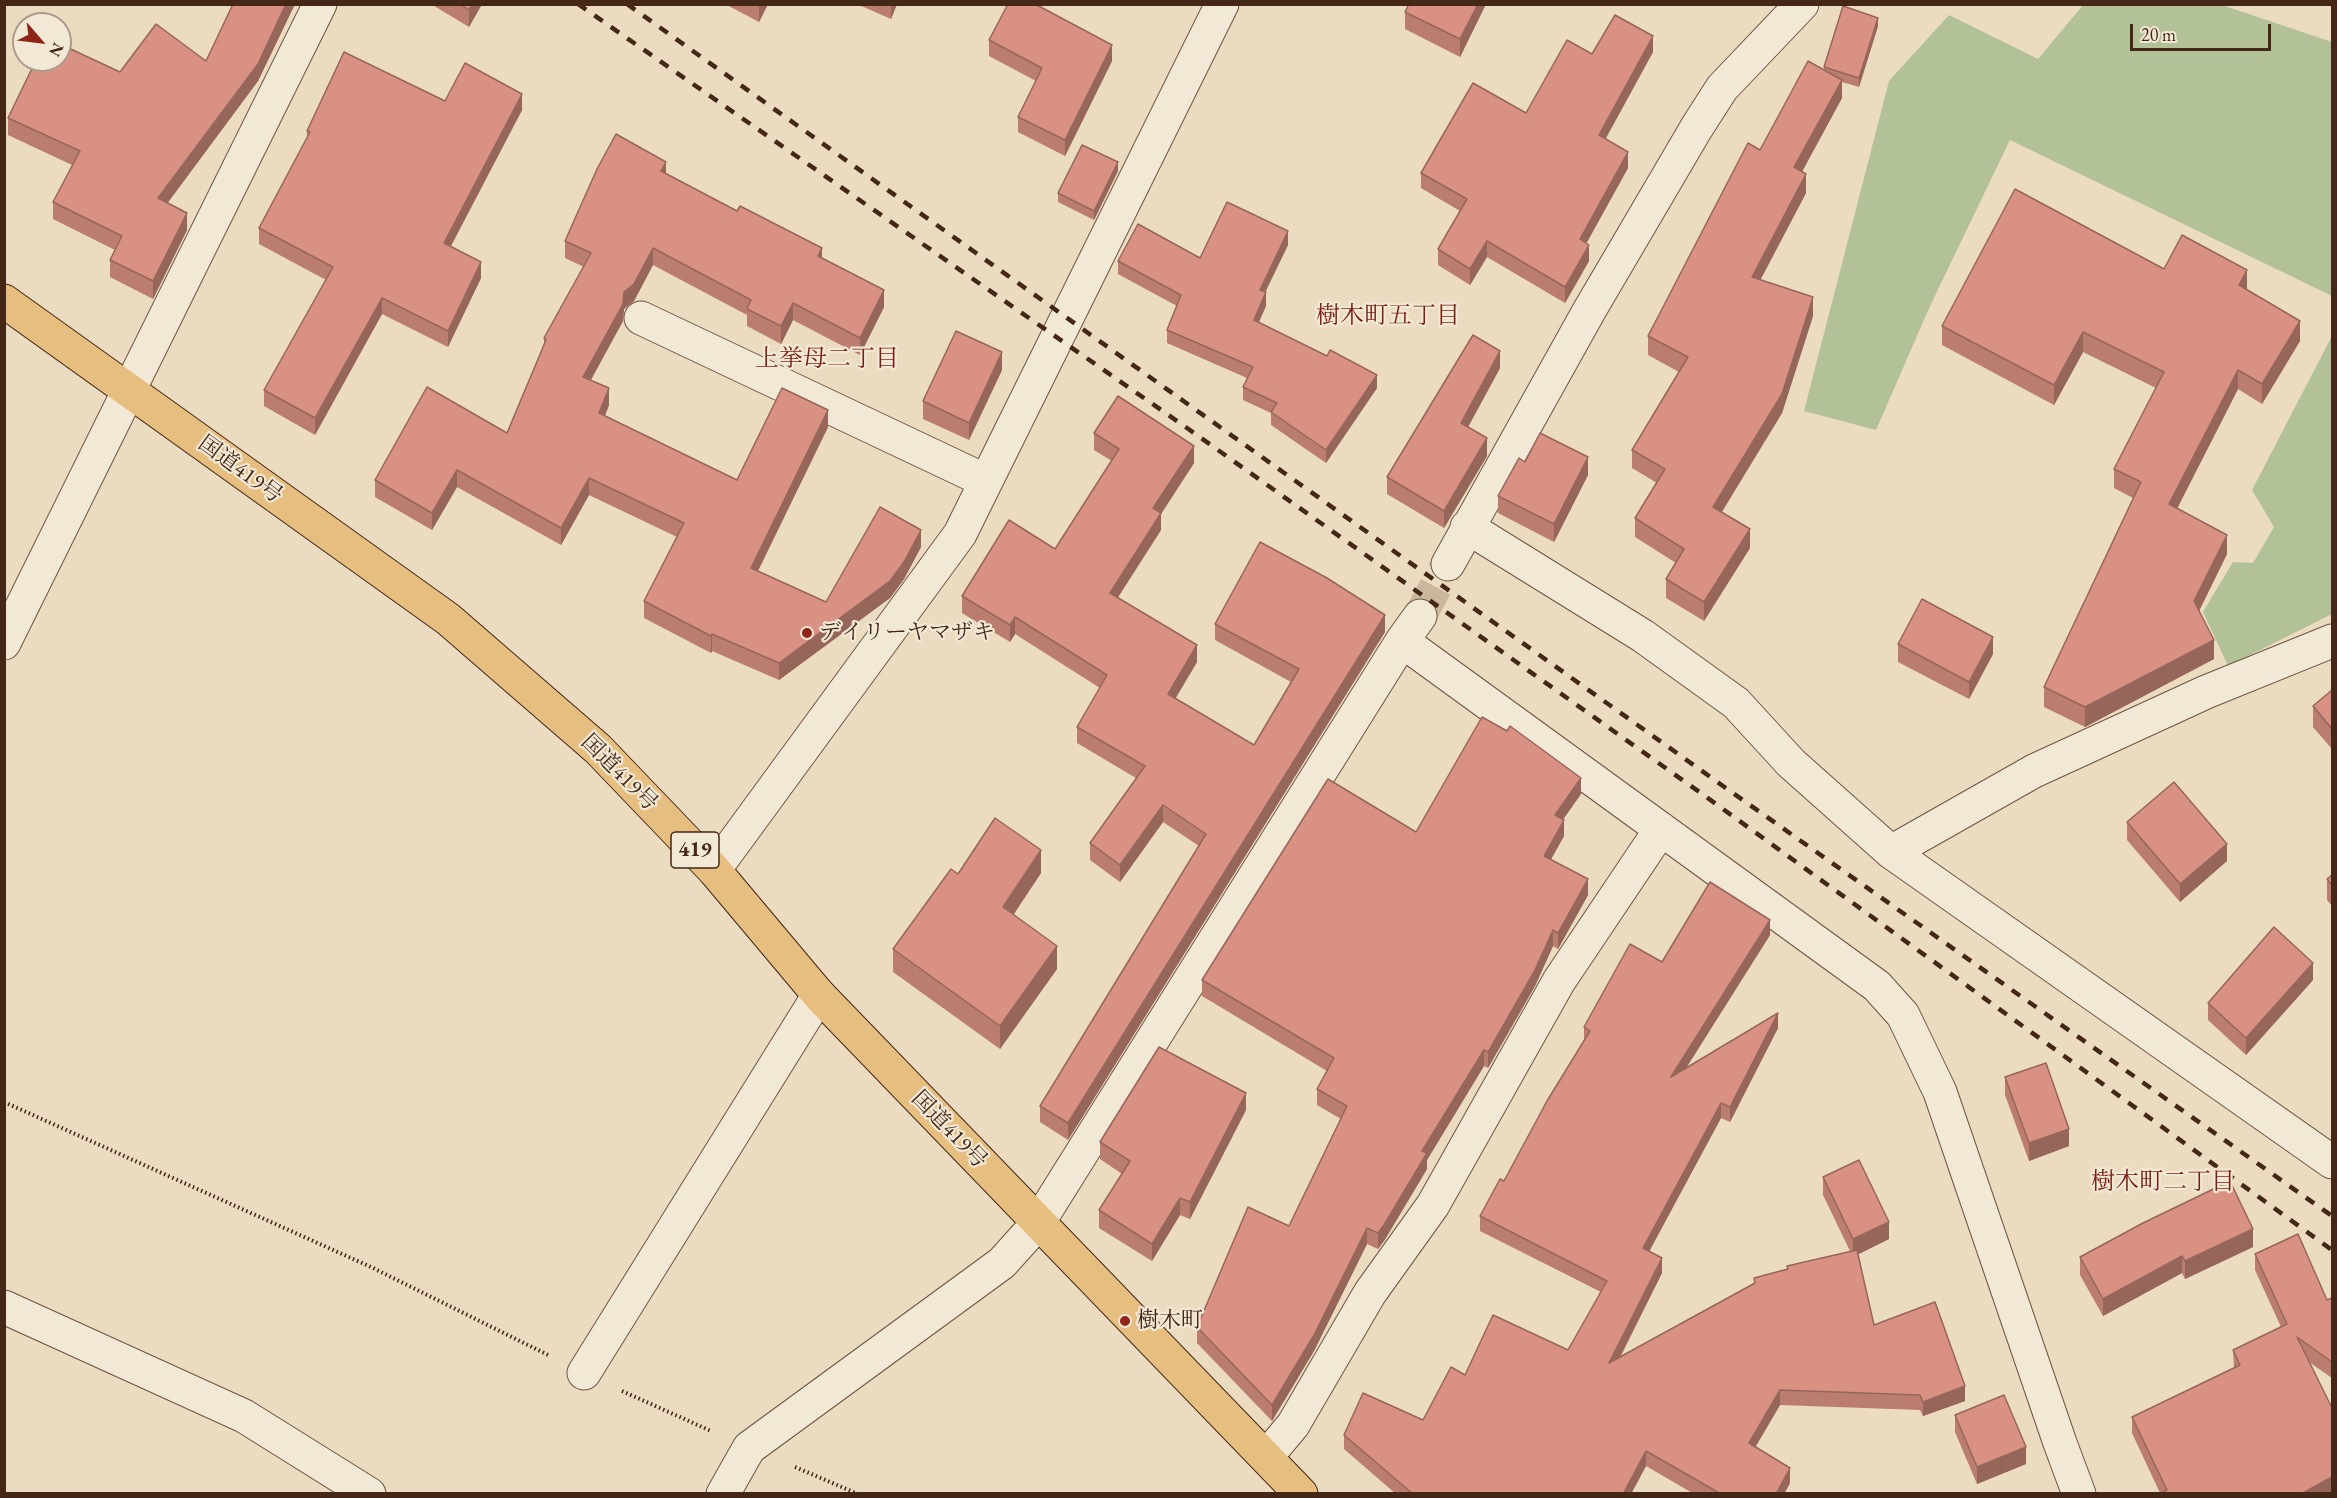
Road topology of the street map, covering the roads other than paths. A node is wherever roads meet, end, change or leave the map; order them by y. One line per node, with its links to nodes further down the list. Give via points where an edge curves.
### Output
1 (320, 4): 6 (street)
2 (1222, 4): 7 (street)
3 (1802, 4): 8 (street, via 1722,88 1697,127)
4 (4, 301): 6 (highway, 国道419号 / 419)
5 (641, 318): 7 (street)
6 (128, 390): 11 (street); 14 (highway, 国道419号 / 419, via 448,619 598,749)
7 (986, 481): 14 (street, via 960,534)
8 (1467, 527): 9 (street); 13 (street, via 1642,636 1736,703 1791,763)
9 (1448, 564)
10 (2332, 641): 13 (street, via 2206,692 2034,771)
11 (4, 643)
12 (1661, 829): 17 (street, via 1411,628); 20 (street, via 1559,981 1433,1205 1370,1293 1293,1425); 24 (street, via 1877,986 1903,1015 1940,1092)
13 (1891, 852): 16 (street)
14 (714, 870): 15 (highway, 国道419号 / 419)
15 (819, 995): 17 (highway, 国道419号 / 419); 19 (street)
16 (2332, 1162)
17 (1038, 1223): 20 (highway, 国道419号 / 419); 22 (street, via 1002,1263 749,1448)
18 (4, 1307): 21 (street, via 244,1416)
19 (584, 1373)
20 (1267, 1456): 23 (highway, 国道419号 / 419)
21 (369, 1494)
22 (723, 1494)
23 (1301, 1494)
24 (2079, 1494)

